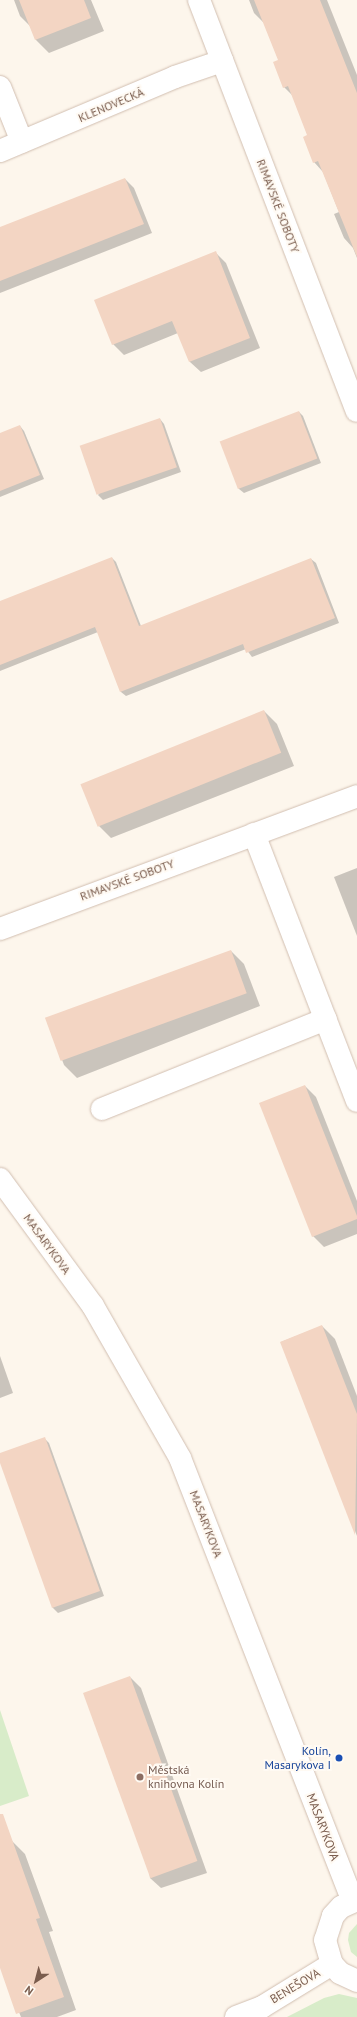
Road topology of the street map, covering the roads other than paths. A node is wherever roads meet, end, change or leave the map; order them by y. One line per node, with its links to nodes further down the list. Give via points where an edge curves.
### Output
1 (199, 0): 2 (street, RIMAVSKÉ SOBOTY)
2 (222, 61): 4 (street, KLENOVECKÁ, via 175,77); 6 (street, RIMAVSKÉ SOBOTY)
3 (0, 87): 4 (street)
4 (22, 142): 5 (street, KLENOVECKÁ)
5 (0, 151)
6 (357, 411)
7 (357, 796): 8 (street, RIMAVSKÉ SOBOTY)
8 (254, 834): 9 (street, RIMAVSKÉ SOBOTY); 10 (street)
9 (0, 929)
10 (326, 1019): 11 (street); 12 (street)
11 (357, 1101)
12 (102, 1109)
13 (0, 1179): 14 (street, MASARYKOVA, via 93,1306 180,1458)
14 (355, 1900): 15 (street, BENEŠOVA, via 341,1907 327,1928 325,1940)
15 (332, 1964): 16 (street, BENEŠOVA, via 340,1973); 17 (street, BENEŠOVA, via 262,2006)
16 (357, 1981)
17 (236, 2017)

